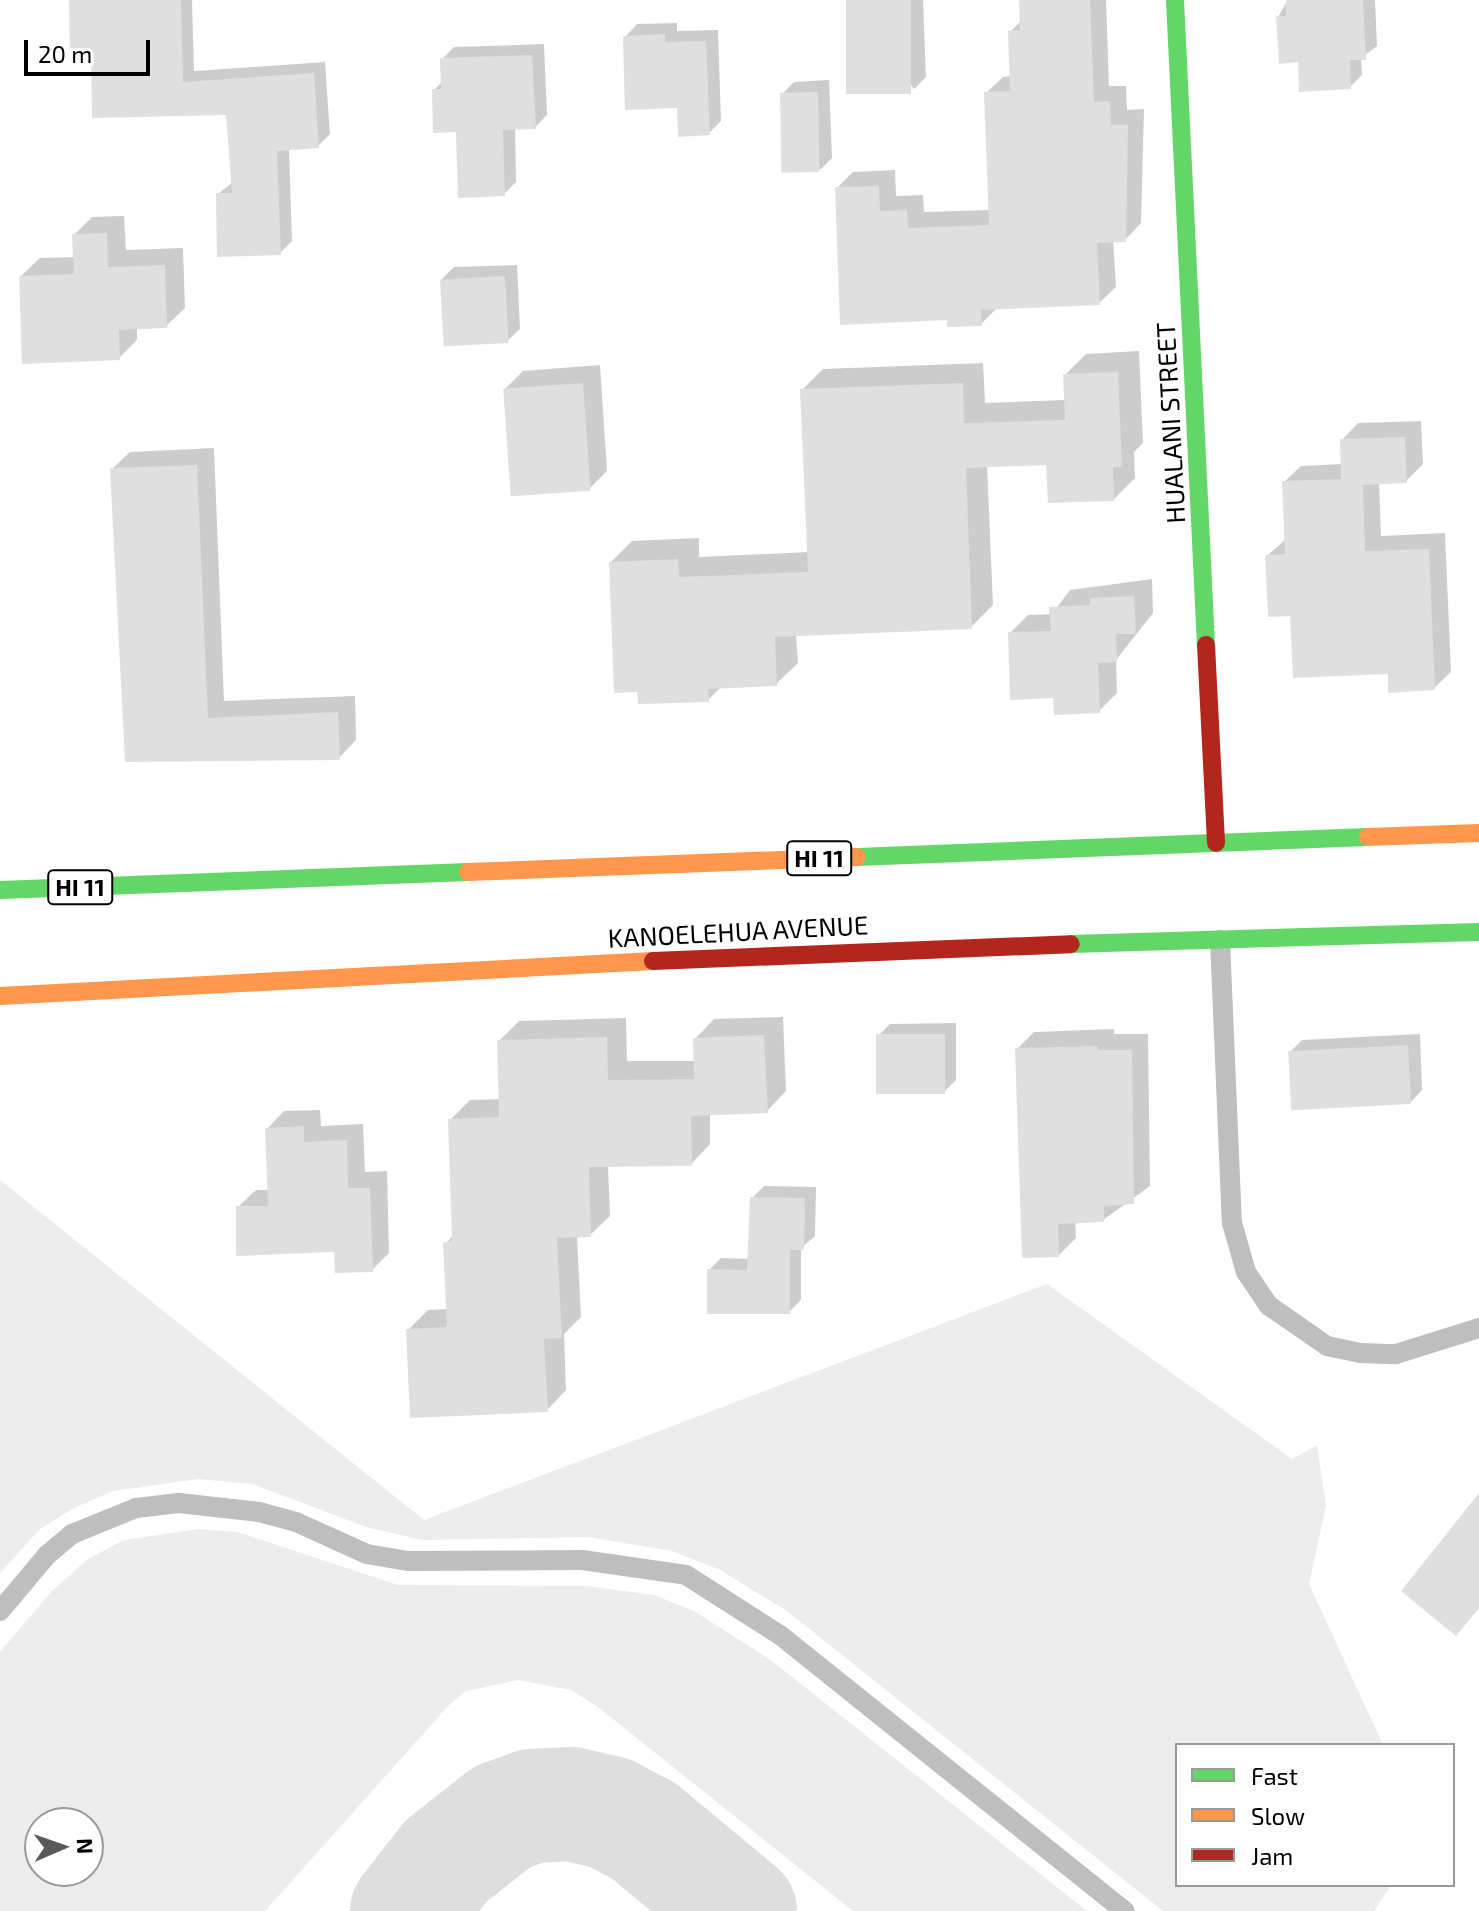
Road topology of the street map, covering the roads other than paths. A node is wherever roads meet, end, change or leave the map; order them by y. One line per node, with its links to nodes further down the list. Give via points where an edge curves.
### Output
1 (1175, 0): 3 (main road, HUALANI STREET)
2 (1479, 833): 3 (main road, HI 11)
3 (1216, 843): 4 (main road, HI 11)
4 (0, 890)
5 (1479, 932): 6 (main road, KANOELEHUA AVENUE)
6 (1220, 940): 7 (main road, KANOELEHUA AVENUE, via 816,952); 8 (lane, via 1232,1223 1246,1272 1268,1305 1291,1326 1327,1346 1360,1353 1396,1354)
7 (0, 996)
8 (1479, 1328)
9 (0, 1611): 10 (lane, via 72,1534 136,1508 179,1503 259,1512 296,1522 367,1554 408,1561 582,1560 686,1575 780,1635)
10 (1125, 1911)

